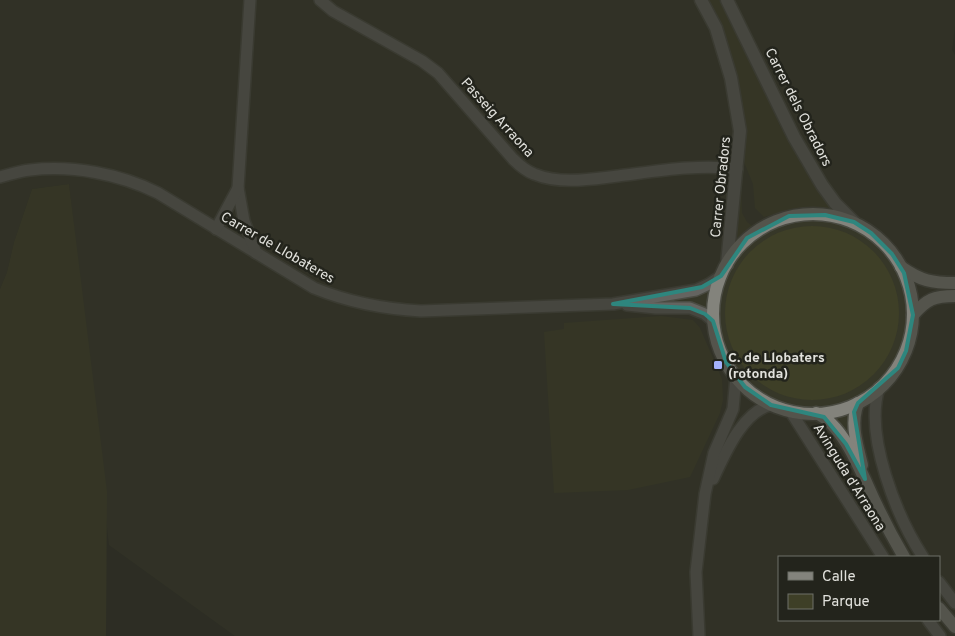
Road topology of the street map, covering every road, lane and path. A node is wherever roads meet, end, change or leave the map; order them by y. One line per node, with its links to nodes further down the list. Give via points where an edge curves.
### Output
1 (250, 0): 7 (street)
2 (320, 0): 5 (street, Passeig Arraona, via 333,11 438,73 513,159 535,174 567,180 681,169)
3 (700, 0): 5 (street, Carrer Obradors, via 716,28 731,78 740,131)
4 (727, 0): 8 (street, Carrer dels Obradors, via 794,137 822,185)
5 (737, 169): 11 (street, Carrer Obradors)
6 (0, 177): 9 (street, Carrer de Llobateres, via 42,169 101,173 158,193)
7 (238, 188): 9 (street); 10 (street, via 244,220)
8 (854, 222): 11 (main road, via 825,215 789,216 760,228 747,238); 12 (main road, via 882,242)
9 (216, 229): 10 (street, Carrer de Llobateres)
10 (256, 253): 16 (street, Carrer de Llobateres, via 314,288 394,310)
11 (727, 264): 13 (main road)
12 (900, 267): 14 (main road, via 929,282); 17 (main road, via 913,301)
13 (720, 276): 16 (street, Carrer de Llobateres, via 696,290); 18 (main road)
14 (955, 283)
15 (955, 296): 17 (main road, via 931,299)
16 (613, 304): 18 (street, Carrer de Llobateres, via 690,308)
17 (913, 315): 20 (main road, via 906,351 898,368)
18 (713, 321): 19 (main road, via 721,350)
19 (736, 377): 22 (main road, via 755,396); 26 (street, via 733,410 714,453)
20 (878, 388): 21 (main road); 29 (street, Avinguda d'Arraona, via 874,405 886,478 900,518)
21 (858, 403): 24 (main road, via 834,412); 25 (main road, via 854,412 854,428)
22 (771, 405): 23 (main road); 26 (street, via 762,407 744,424)
23 (791, 412): 24 (main road); 27 (street, Avinguda d'Arraona)
24 (816, 413): 25 (main road, via 824,417 846,444)
25 (865, 480): 28 (main road, Avinguda d'Arraona)
26 (705, 494): 35 (street, via 696,572)
27 (882, 556)
28 (903, 556)
29 (922, 556)
30 (940, 583): 31 (street)
31 (955, 603)
32 (940, 609): 34 (main road)
33 (929, 621): 36 (street)
34 (955, 628)
35 (700, 636)
36 (940, 636)

